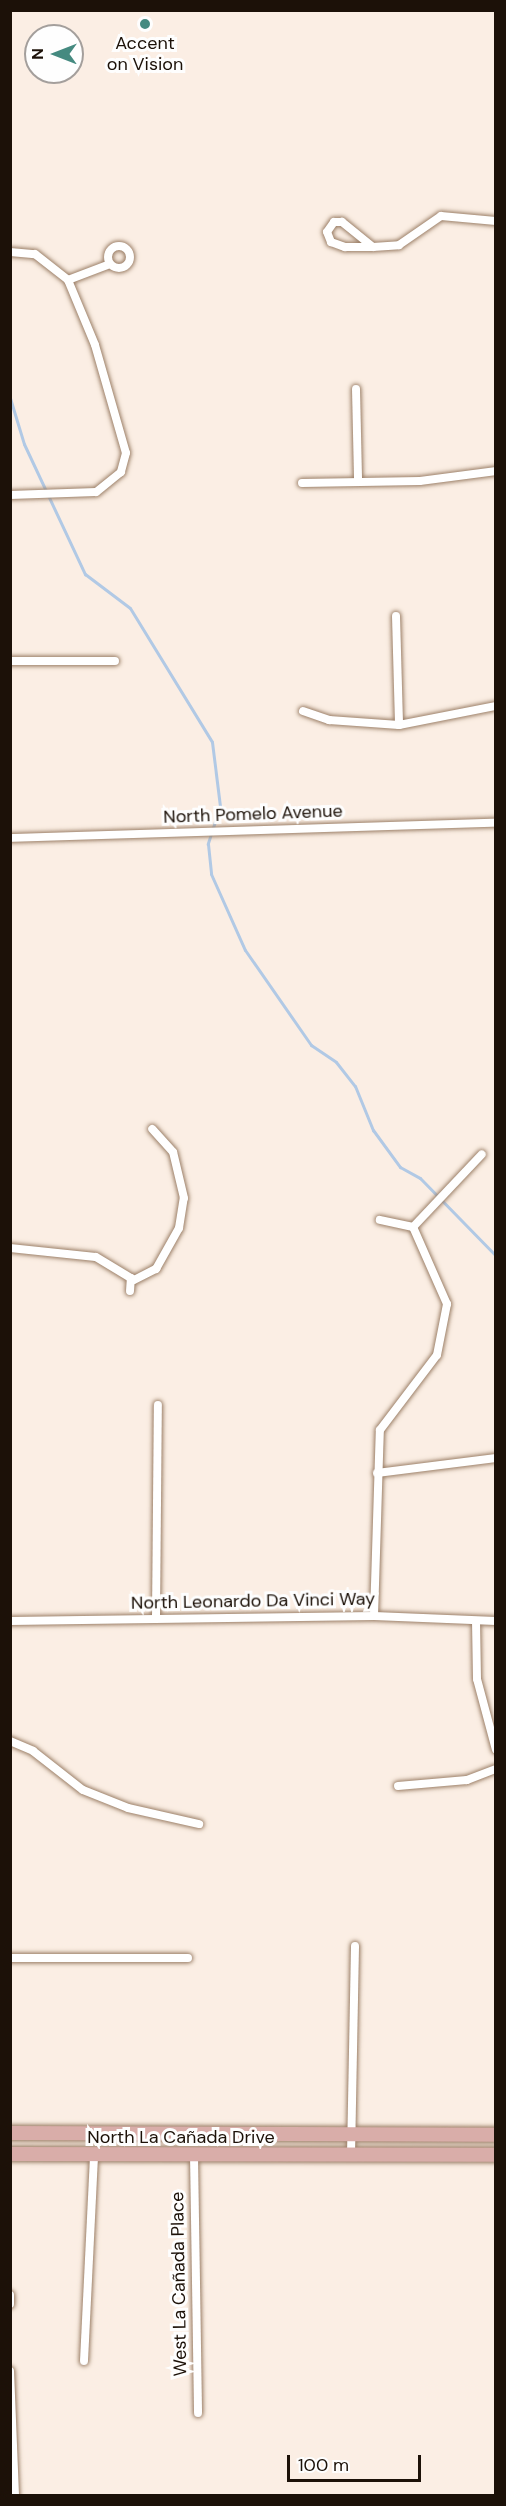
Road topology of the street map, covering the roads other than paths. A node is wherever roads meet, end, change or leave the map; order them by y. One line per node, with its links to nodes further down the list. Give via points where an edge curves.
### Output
1 (495, 221): 2 (street, via 441,216 399,245)
2 (372, 248): 2 (street, via 345,248 331,242 327,232 334,222 342,222)
3 (10, 252): 5 (street, via 35,254)
4 (110, 264): 5 (street)
5 (68, 280): 10 (street, via 120,425 126,453 121,472 96,492)
6 (356, 389): 8 (street)
7 (495, 471): 8 (street, via 420,481)
8 (358, 480): 9 (street)
9 (302, 483)
10 (10, 495)
11 (396, 616): 16 (street)
12 (10, 661): 13 (street)
13 (115, 661)
14 (495, 706): 16 (street)
15 (303, 711): 16 (street, via 329,720)
16 (399, 726)
17 (495, 823): 18 (street, North Pomelo Avenue)
18 (10, 838)
19 (153, 1129): 24 (street, via 173,1152 184,1198 179,1228 164,1258 145,1277)
20 (482, 1154): 22 (street)
21 (380, 1220): 22 (street)
22 (413, 1227): 28 (street, via 447,1304 437,1355 380,1430)
23 (10, 1248): 24 (street, via 96,1257)
24 (131, 1278): 25 (street)
25 (130, 1291)
26 (158, 1405): 30 (street)
27 (495, 1458): 28 (street)
28 (377, 1473): 29 (street)
29 (374, 1616): 30 (street, North Leonardo Da Vinci Way); 32 (street, North Leonardo Da Vinci Way)
30 (156, 1618): 31 (street, North Leonardo Da Vinci Way)
31 (10, 1621)
32 (476, 1621): 33 (street, North Leonardo Da Vinci Way); 35 (street, via 477,1679)
33 (495, 1621)
34 (10, 1741): 38 (street, via 33,1751 83,1790 128,1808)
35 (495, 1750)
36 (495, 1769): 37 (street, via 467,1780)
37 (399, 1786)
38 (199, 1824)
39 (355, 1946): 43 (street)
40 (10, 1958): 41 (street)
41 (188, 1958)
42 (10, 2133): 43 (main road, North La Cañada Drive)
43 (350, 2134): 44 (main road, North La Cañada Drive); 48 (street)
44 (495, 2135)
45 (10, 2154): 46 (main road, North La Cañada Drive)
46 (94, 2154): 47 (main road, North La Cañada Drive); 52 (street)
47 (194, 2155): 48 (main road, North La Cañada Drive); 54 (street, West La Cañada Place)
48 (351, 2155): 49 (main road, North La Cañada Drive)
49 (495, 2155)
50 (10, 2295): 51 (street)
51 (10, 2304)
52 (84, 2361)
53 (10, 2371): 55 (street)
54 (198, 2413)
55 (15, 2496)

